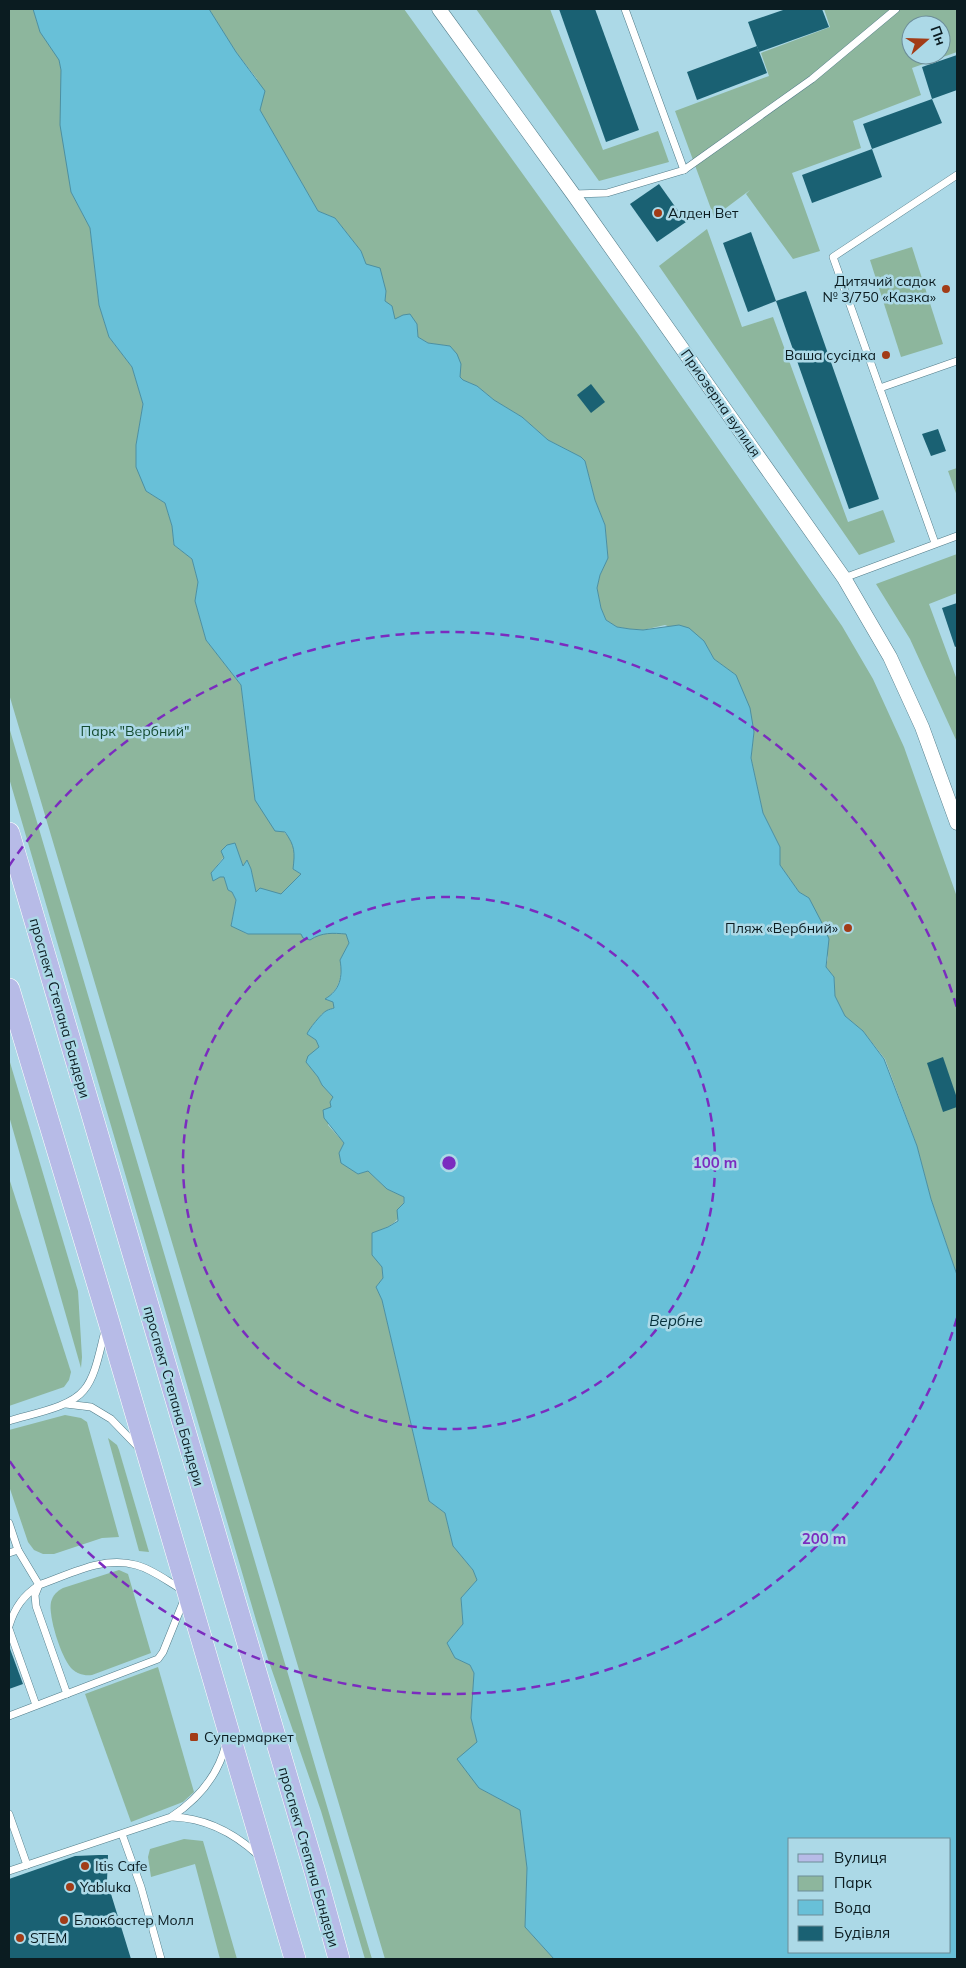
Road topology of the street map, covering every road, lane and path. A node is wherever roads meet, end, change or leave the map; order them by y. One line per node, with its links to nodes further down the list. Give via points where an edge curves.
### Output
1 (439, 9): 6 (street, Приозерна вулиця)
2 (625, 9): 4 (lane)
3 (896, 9): 4 (lane, via 812,79)
4 (684, 170): 6 (lane, via 607,193)
5 (957, 175): 8 (lane, via 833,257)
6 (574, 194): 11 (street, Приозерна вулиця)
7 (957, 361): 8 (lane)
8 (880, 388): 10 (lane)
9 (957, 536): 10 (lane)
10 (935, 543): 11 (lane)
11 (844, 578): 12 (street, Приозерна вулиця, via 890,656 922,727)
12 (957, 823)
13 (9, 833): 37 (main road, проспект Степана Бандери)
14 (9, 989): 15 (main road)
15 (108, 1319): 16 (lane, via 95,1368 84,1390); 18 (main road)
16 (66, 1404): 17 (lane); 18 (lane, via 88,1406 110,1419)
17 (9, 1421)
18 (149, 1457): 23 (main road)
19 (9, 1523): 20 (lane)
20 (18, 1550): 21 (lane); 22 (lane)
21 (9, 1553)
22 (39, 1585): 23 (lane, via 100,1563 115,1562 138,1566); 24 (lane, via 20,1600); 25 (lane, via 35,1595 36,1606)
23 (188, 1592): 25 (lane, via 158,1659); 28 (main road)
24 (9, 1628): 26 (lane)
25 (66, 1694): 26 (lane)
26 (36, 1705): 27 (lane)
27 (9, 1716)
28 (228, 1732): 30 (lane, via 215,1771 203,1790 186,1808); 32 (main road)
29 (9, 1814): 33 (lane)
30 (171, 1817): 31 (lane); 32 (lane, via 213,1825)
31 (122, 1834): 33 (lane); 35 (lane, via 141,1886)
32 (267, 1863): 36 (main road)
33 (27, 1865): 34 (lane)
34 (9, 1871)
35 (161, 1959)
36 (295, 1959)
37 (339, 1959)

